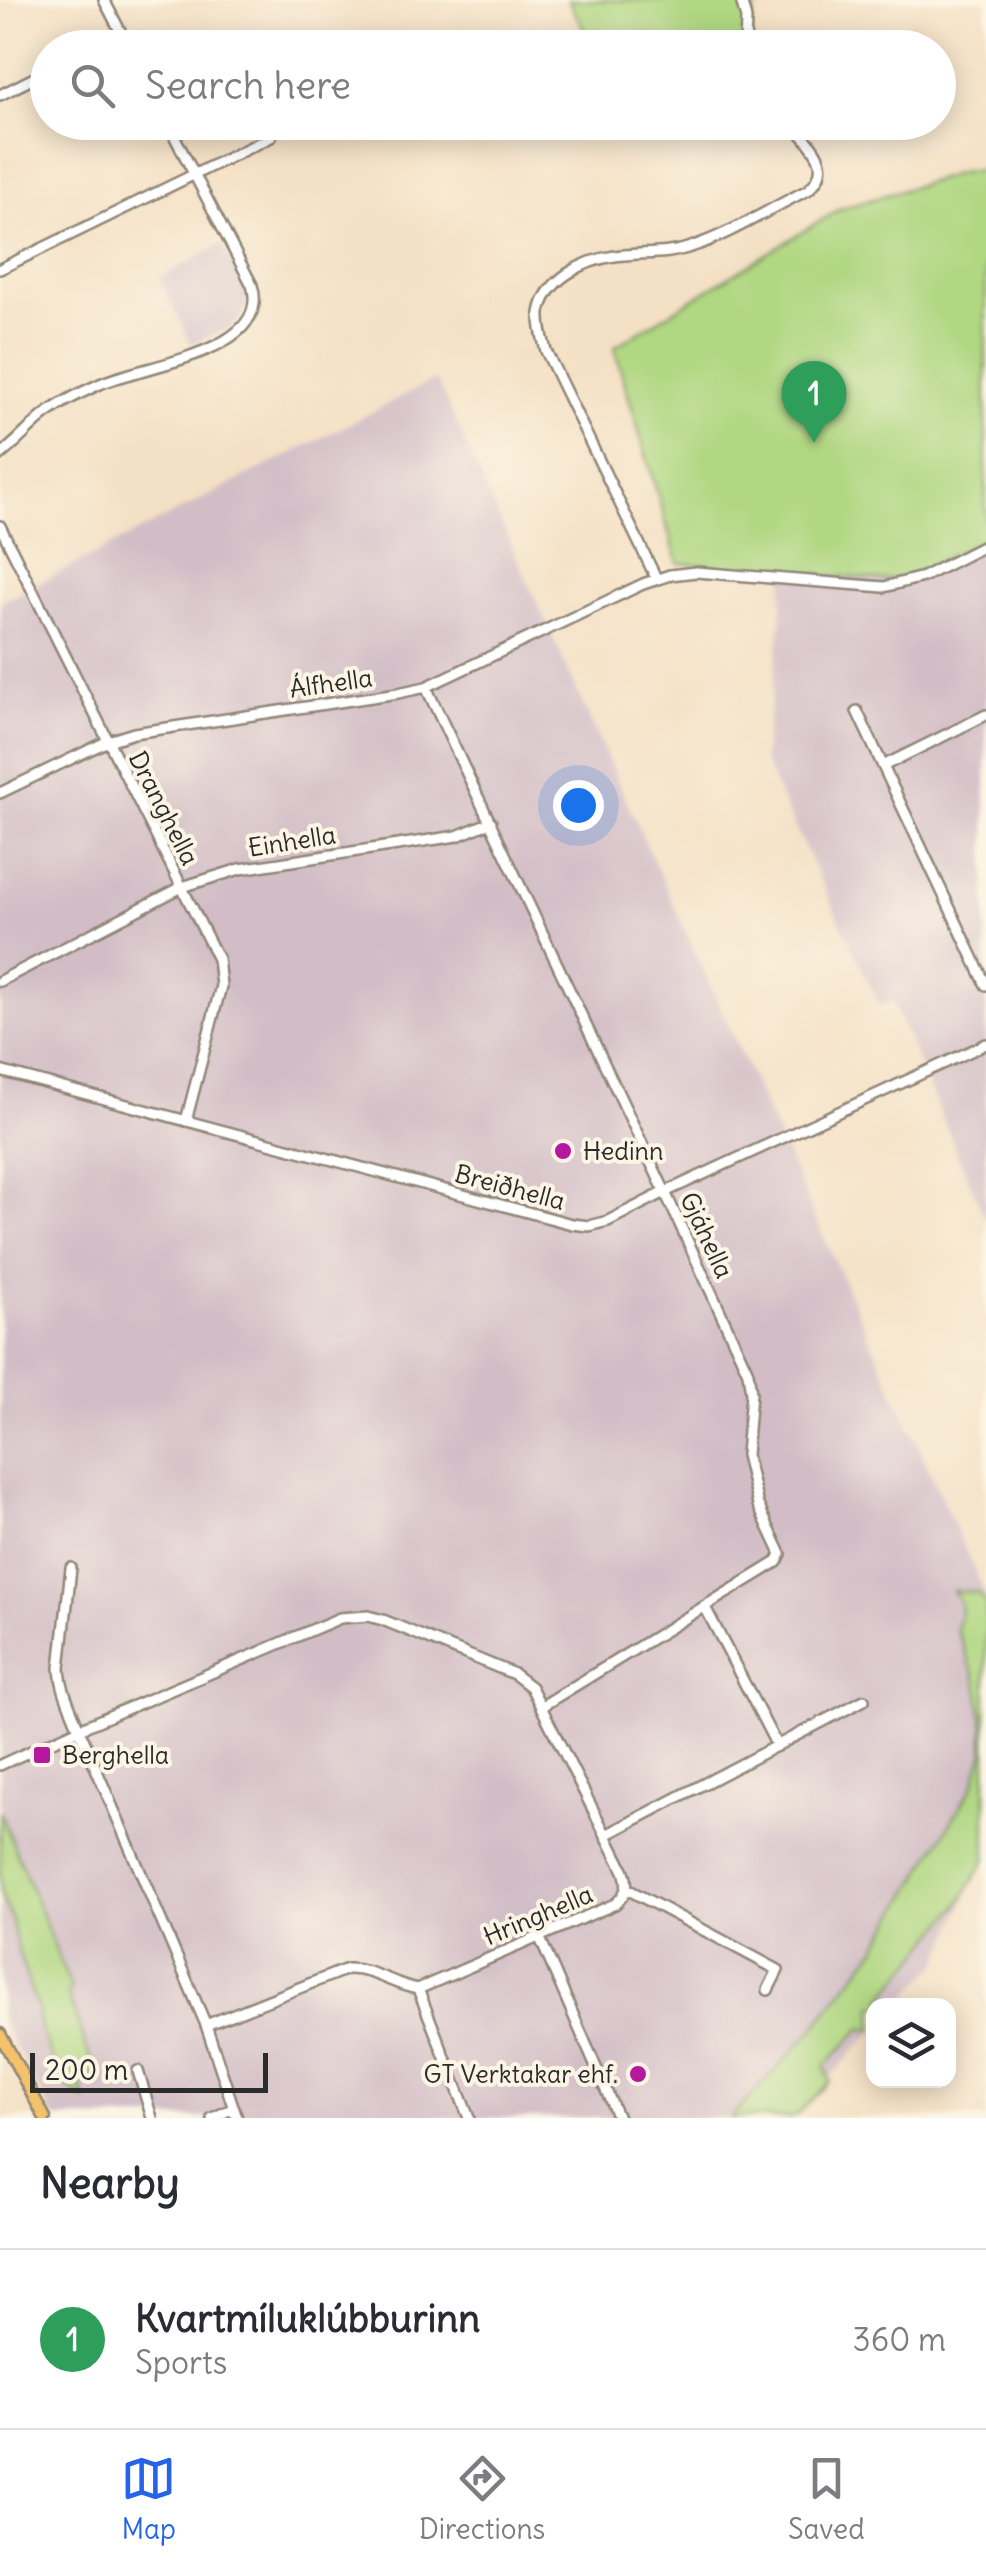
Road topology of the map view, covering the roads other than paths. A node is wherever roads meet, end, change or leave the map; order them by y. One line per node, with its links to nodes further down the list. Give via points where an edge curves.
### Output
1 (104, 0): 3 (street)
2 (741, 0): 4 (street)
3 (120, 30)
4 (746, 30)
5 (30, 80): 6 (street)
6 (0, 96)
7 (176, 140): 10 (street)
8 (265, 140): 10 (street)
9 (806, 140): 15 (street, via 820,162 812,187 696,246 591,262 564,276 542,303 546,351)
10 (194, 174): 11 (street); 12 (street, via 254,291 248,321 194,355 102,383 57,406)
11 (0, 269)
12 (0, 456)
13 (0, 526): 19 (street, Dranghella)
14 (986, 545): 15 (street, Álfhella, via 923,577 884,587 696,572)
15 (656, 578): 16 (street, Álfhella)
16 (426, 687): 19 (street, Álfhella); 22 (street, Gjáhella)
17 (857, 711): 20 (street)
18 (986, 715): 20 (street)
19 (108, 740): 21 (street, Álfhella); 23 (street, Dranghella)
20 (883, 766): 25 (street)
21 (0, 793)
22 (491, 822): 23 (street, Einhella, via 458,836 240,870); 29 (street, Gjáhella)
23 (182, 887): 24 (street, Einhella); 28 (street, Dranghella, via 218,959 221,986)
24 (0, 981)
25 (986, 985)
26 (986, 1044): 29 (street, Breiðhella)
27 (0, 1071): 28 (street, Breiðhella)
28 (186, 1121): 29 (street, Breiðhella, via 572,1224 608,1220)
29 (665, 1192): 31 (street, Gjáhella, via 748,1372 746,1454 758,1506 780,1554)
30 (71, 1568): 34 (street, via 60,1668)
31 (705, 1607): 33 (street, Gjáhella); 35 (street)
32 (864, 1700): 35 (street)
33 (542, 1706): 34 (street, Hringhella, via 514,1674 383,1620 352,1616); 37 (street, Hringhella)
34 (80, 1729): 36 (street, Hringhella); 42 (street)
35 (777, 1746): 37 (street)
36 (0, 1765)
37 (606, 1835): 38 (street, Hringhella)
38 (627, 1889): 39 (street, Hringhella, via 615,1904); 41 (street, via 778,1970)
39 (538, 1936): 40 (street, Hringhella); 50 (street)
40 (418, 1988): 42 (street, via 348,1969); 49 (street)
41 (768, 1990)
42 (206, 2025): 45 (street)
43 (0, 2034): 46 (main road)
44 (138, 2072): 47 (street)
45 (235, 2113): 48 (street)
46 (44, 2118)
47 (152, 2118)
48 (212, 2118)
49 (469, 2118)
50 (618, 2118)

